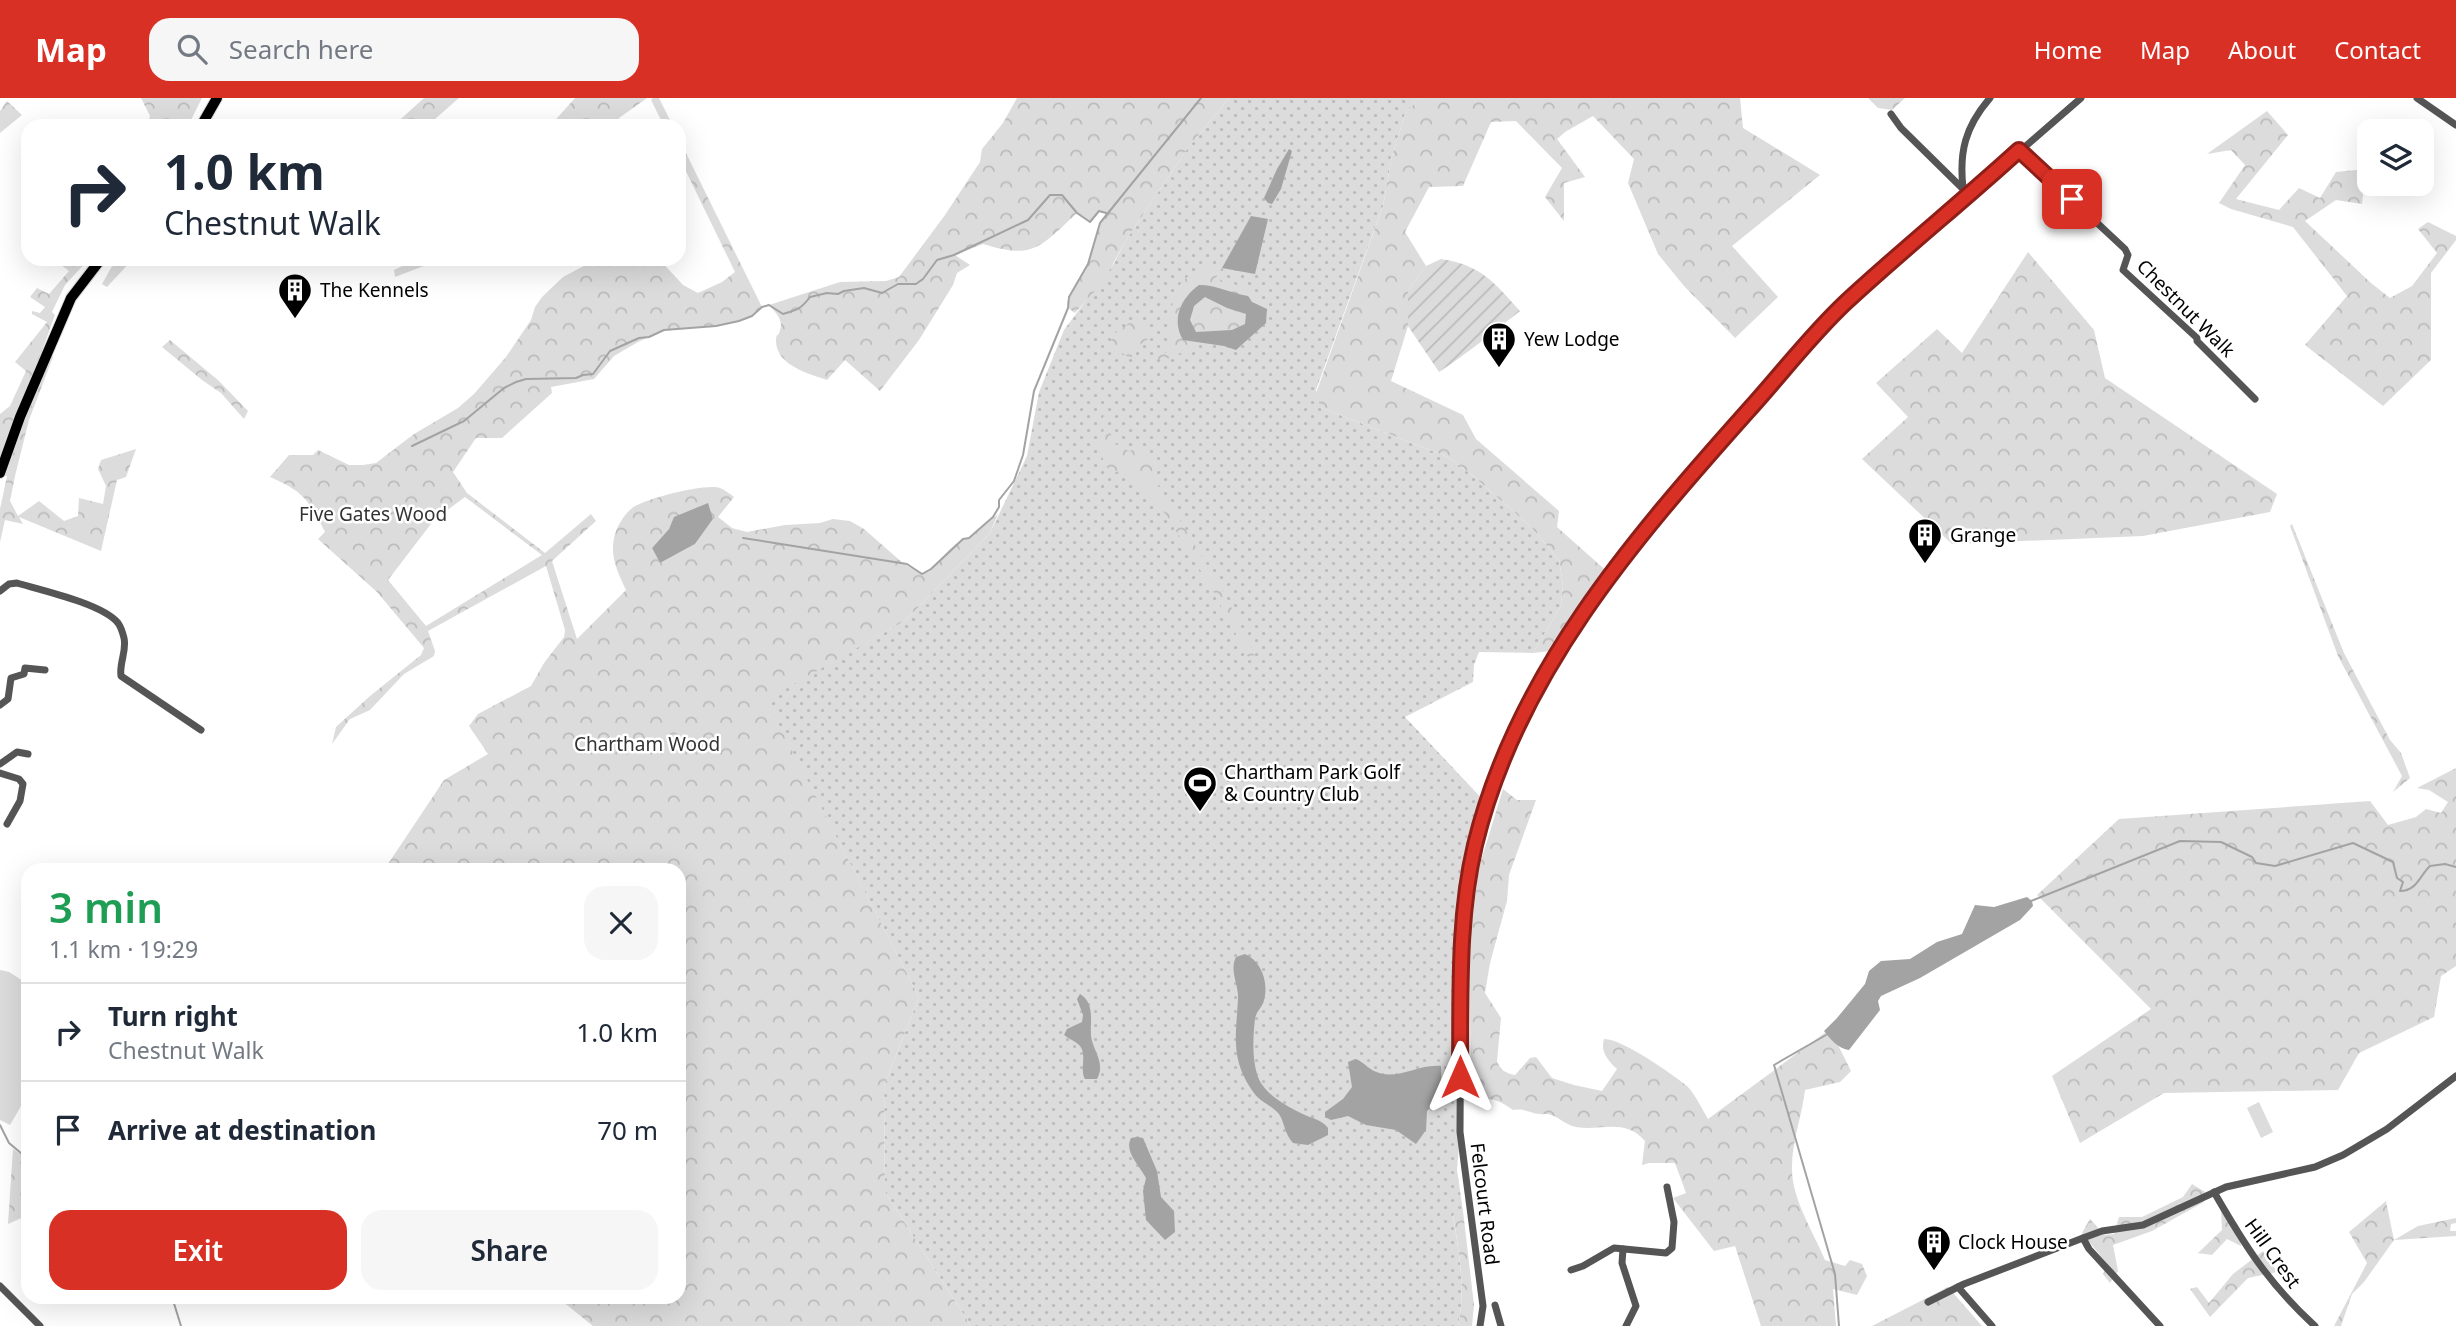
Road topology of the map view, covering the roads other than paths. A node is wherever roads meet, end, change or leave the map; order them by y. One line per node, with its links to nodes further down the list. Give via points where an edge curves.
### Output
1 (217, 98): 6 (highway)
2 (1990, 98): 9 (street, via 1963,148)
3 (2081, 98): 8 (street, Felcourt Road)
4 (2417, 98): 7 (street)
5 (1891, 114): 9 (street)
6 (205, 119)
7 (2456, 125)
8 (2019, 150): 10 (street, Felcourt Road); 12 (street, Chestnut Walk, via 2125,248 2128,255 2123,270)
9 (1963, 188): 10 (street)
10 (1970, 195): 33 (street, Felcourt Road, via 1821,327 1690,476 1570,632 1512,735 1475,845 1463,925 1460,1132 1483,1306)
11 (95, 266): 13 (highway, via 79,286 56,331)
12 (2255, 400)
13 (0, 473)
14 (0, 592): 17 (street, via 17,583 79,601 108,615 118,623 125,647 121,676)
15 (46, 670): 16 (street, via 25,668 24,674 11,678 8,699)
16 (0, 705)
17 (201, 730)
18 (28, 754): 19 (street, via 17,752)
19 (0, 764)
20 (0, 773): 21 (street, via 23,784 20,802)
21 (7, 824)
22 (2456, 1076): 24 (street, via 2387,1129 2343,1154 2315,1167)
23 (1667, 1187): 26 (street, via 1674,1222 1672,1248 1666,1252)
24 (2214, 1192): 25 (street, via 2143,1225); 38 (street, Hill Crest, via 2250,1253 2280,1292)
25 (2083, 1238): 29 (street); 37 (street)
26 (1623, 1249): 27 (street, via 1614,1248); 35 (street, via 1622,1263 1636,1306)
27 (1571, 1270)
28 (0, 1286): 32 (street)
29 (1958, 1287): 30 (street); 36 (street)
30 (1928, 1302)
31 (1495, 1306): 34 (street)
32 (40, 1326)
33 (1480, 1326)
34 (1502, 1326)
35 (1626, 1326)
36 (1992, 1326)
37 (2160, 1326)
38 (2315, 1326)

